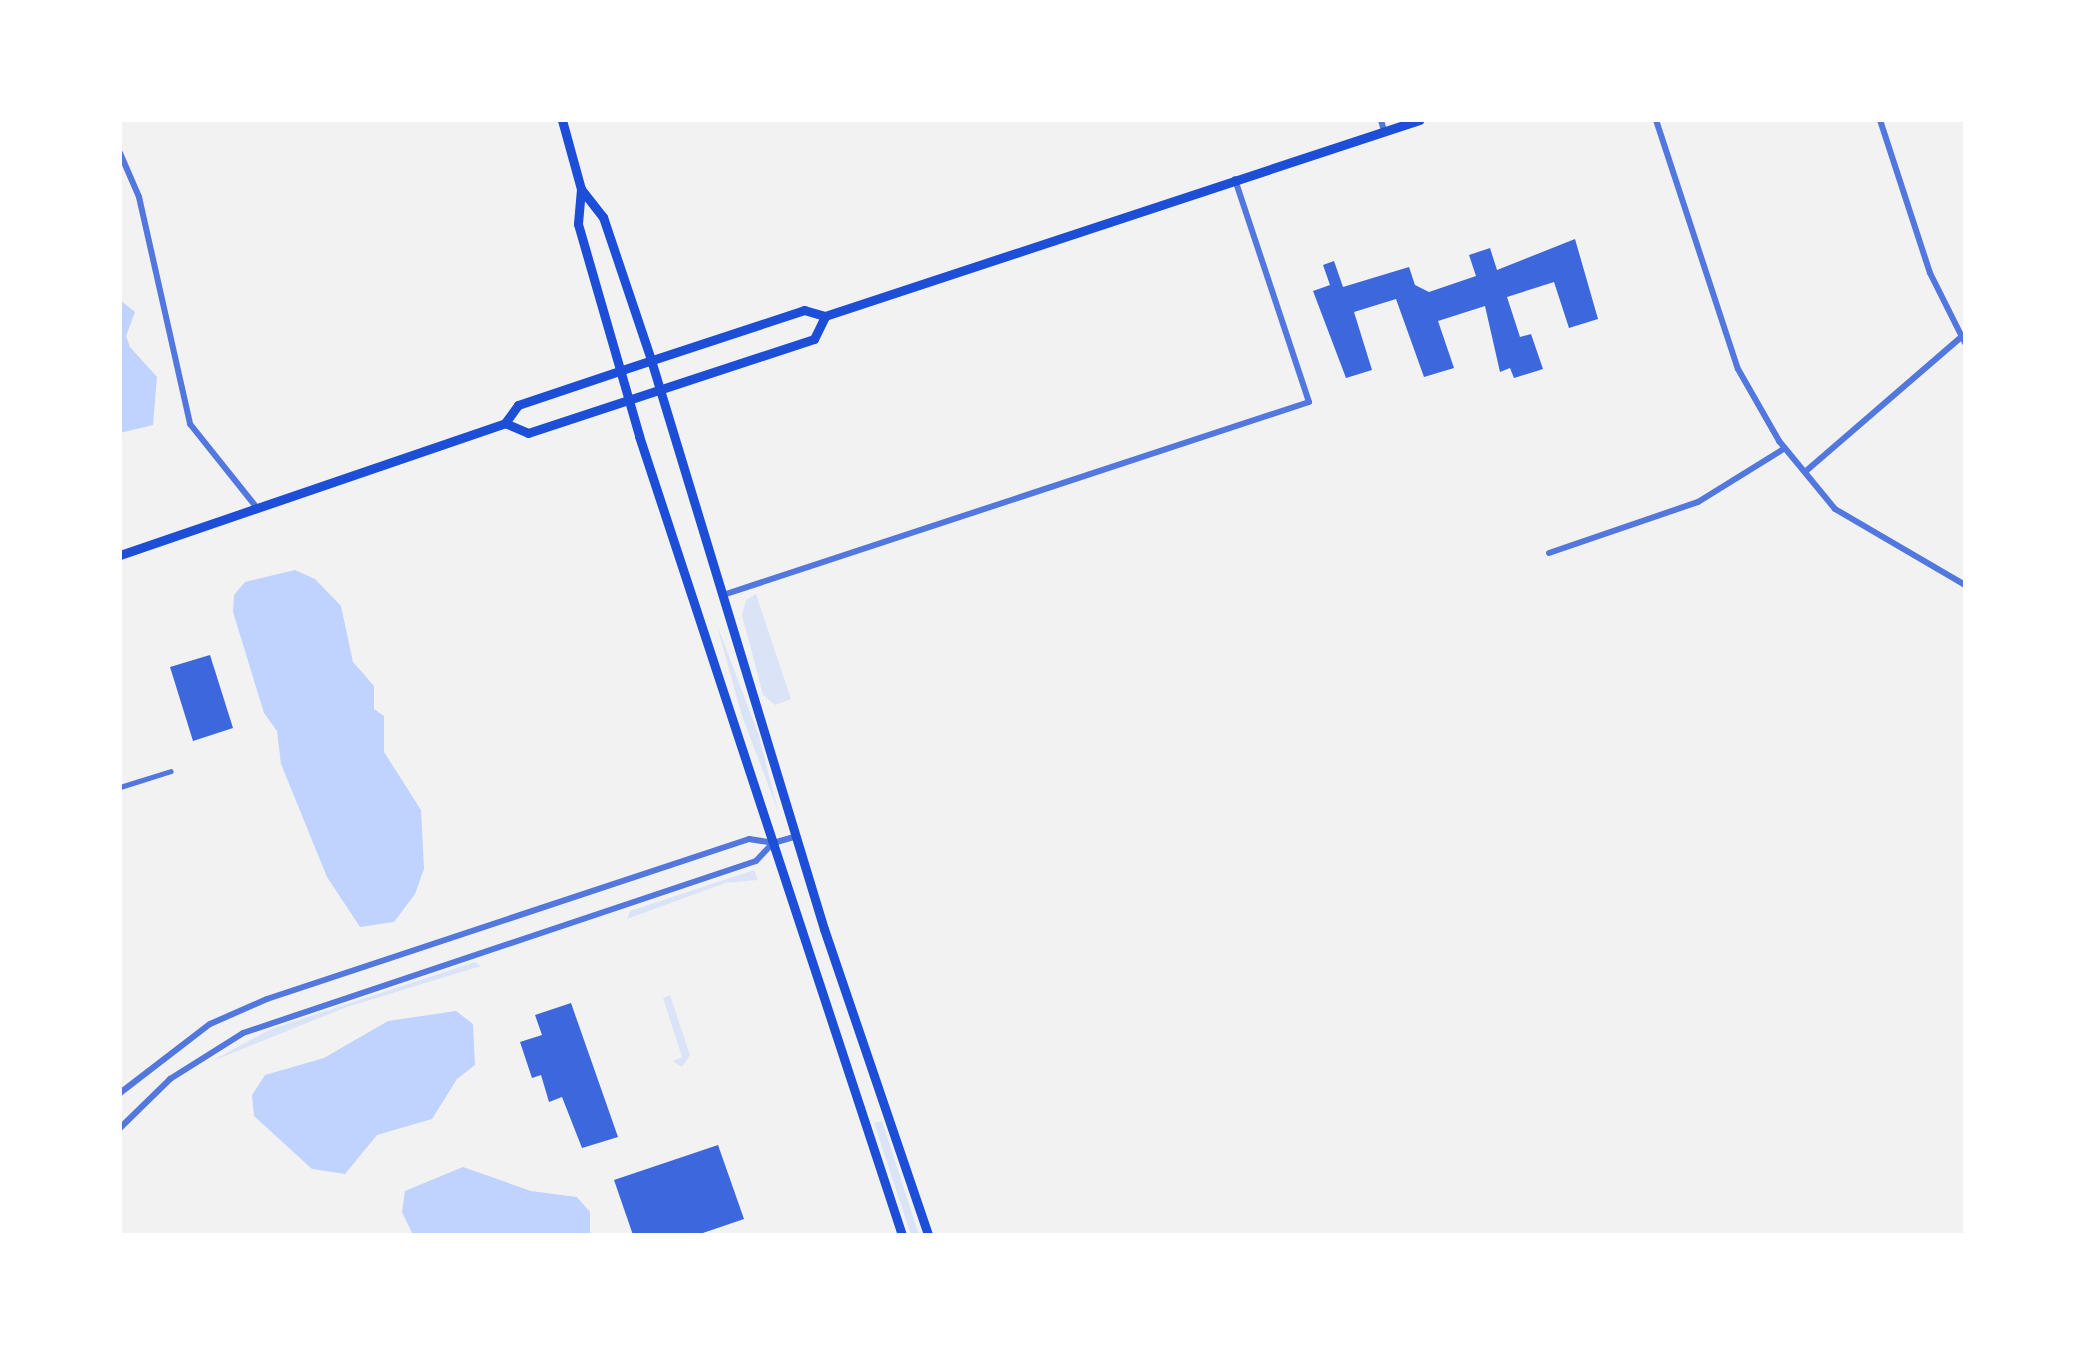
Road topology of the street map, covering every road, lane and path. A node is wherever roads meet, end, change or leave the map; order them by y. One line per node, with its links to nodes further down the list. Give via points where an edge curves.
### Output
1 (562, 120): 8 (main road)
2 (1419, 120): 5 (main road)
3 (1656, 120): 16 (street, via 1738,369)
4 (1880, 120): 10 (street, via 1930,274)
5 (1382, 126): 7 (main road)
6 (120, 153): 18 (street, via 139,197 190,424)
7 (1235, 178): 9 (main road); 22 (street, via 1308,402)
8 (581, 189): 11 (main road, via 603,216); 12 (main road, via 578,224)
9 (825, 316): 11 (main road, via 804,310); 13 (main road, via 814,339)
10 (1962, 340): 17 (street)
11 (651, 360): 12 (main road); 13 (main road)
12 (622, 370): 14 (main road); 15 (main road, via 518,405)
13 (658, 390): 14 (main road); 22 (main road)
14 (630, 399): 15 (main road, via 528,432); 26 (main road)
15 (505, 423): 18 (main road)
16 (1785, 448): 17 (street); 19 (street, via 1698,502)
17 (1806, 470): 21 (street, via 1834,509)
18 (258, 509): 20 (main road)
19 (1549, 553)
20 (120, 555)
21 (1965, 585)
22 (723, 595): 25 (main road)
23 (172, 770): 24 (street)
24 (120, 787)
25 (798, 836): 26 (street); 30 (main road)
26 (773, 843): 27 (street, via 750,839 267,998 210,1024); 28 (street, via 756,862 243,1033 170,1080); 29 (main road)
27 (120, 1093)
28 (120, 1128)
29 (902, 1235)
30 (928, 1235)

